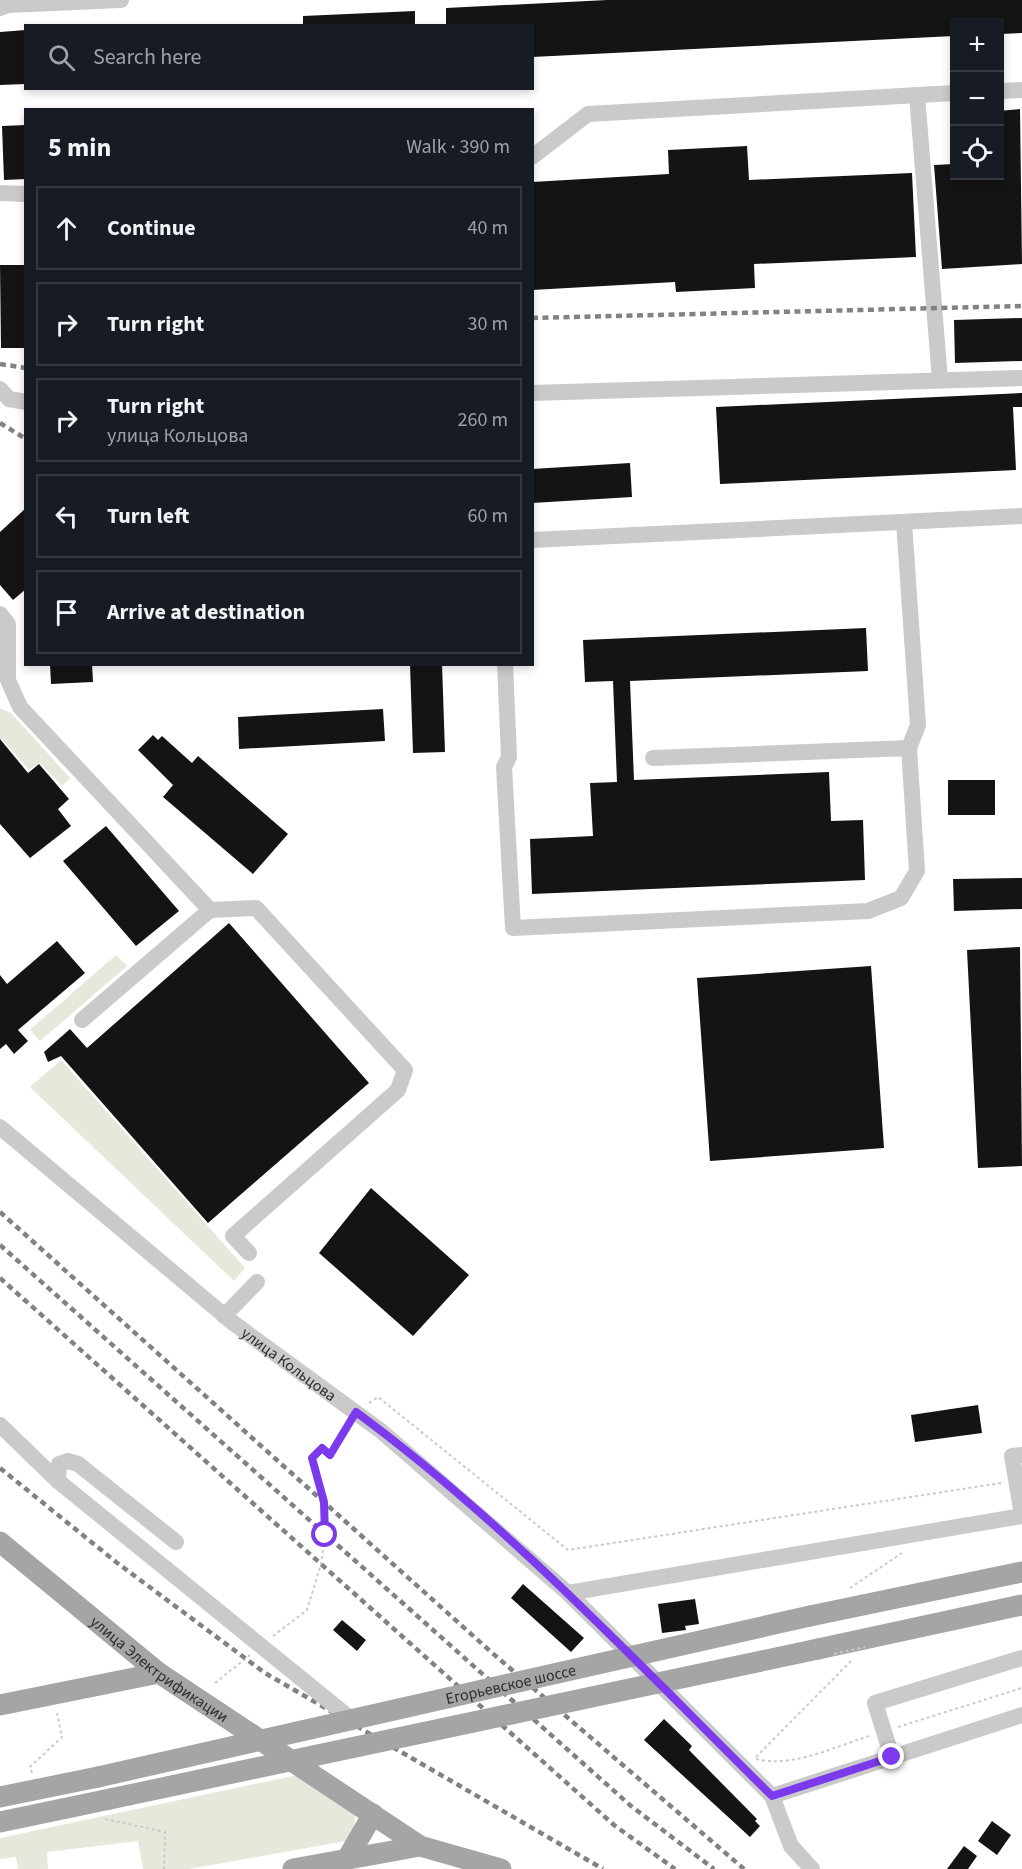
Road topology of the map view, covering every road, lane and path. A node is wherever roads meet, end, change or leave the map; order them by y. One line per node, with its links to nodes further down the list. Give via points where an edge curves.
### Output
1 (121, 0): 2 (street)
2 (0, 8)
3 (1022, 90): 4 (street)
4 (1004, 91)
5 (950, 93): 6 (street)
6 (917, 95): 7 (street, via 588,114); 11 (street)
7 (534, 155)
8 (0, 193): 9 (street)
9 (24, 194)
10 (1022, 378): 11 (street)
11 (940, 380): 13 (street)
12 (0, 390): 14 (street, via 9,399)
13 (534, 393)
14 (24, 402)
15 (1022, 516): 16 (street)
16 (904, 522): 17 (street); 21 (street, via 918,725)
17 (534, 540)
18 (0, 614): 20 (street, via 8,624)
19 (505, 666): 21 (street, via 509,757 504,767 513,928 868,911 901,898 917,871)
20 (4, 681): 23 (street, via 20,706)
21 (909, 748): 22 (street)
22 (653, 758)
23 (210, 910): 24 (street); 26 (street, via 256,908 405,1071 398,1090 233,1236)
24 (82, 1020)
25 (0, 1127): 28 (street, улица Кольцова)
26 (249, 1253)
27 (257, 1281): 28 (street)
28 (224, 1316): 29 (street, улица Кольцова)
29 (356, 1412): 33 (path, via 378,1397 568,1550); 39 (street, улица Кольцова, via 493,1525); 42 (path, via 330,1455 322,1448 312,1458 324,1502 321,1564 307,1610)
30 (0, 1425): 32 (street)
31 (1022, 1455): 33 (street, via 1012,1456)
32 (58, 1481): 36 (street, via 59,1464 78,1464); 53 (street, bridge)
33 (1016, 1481): 34 (street)
34 (1022, 1516): 39 (street)
35 (0, 1542): 43 (main road, улица Электрификации)
36 (176, 1542)
37 (910, 1548): 40 (path)
38 (1022, 1572): 53 (main road, Егорьевское шоссе, bridge)
39 (567, 1593): 57 (street, улица Кольцова)
40 (841, 1594)
41 (1022, 1605): 59 (main road, Егорьевское шоссе, bridge)
42 (272, 1637)
43 (126, 1646): 47 (main road, улица Электрификации); 49 (main road, via 120,1665)
44 (865, 1647): 55 (path)
45 (254, 1651): 48 (path)
46 (1022, 1658): 54 (street, via 875,1703)
47 (159, 1673): 49 (main road); 60 (main road, улица Электрификации)
48 (215, 1683)
49 (106, 1684): 50 (main road)
50 (0, 1705)
51 (57, 1712): 56 (path, via 62,1737)
52 (1022, 1715): 54 (street)
53 (351, 1719): 58 (main road, Егорьевское шоссе, bridge)
54 (892, 1757): 57 (street)
55 (755, 1758)
56 (30, 1767)
57 (772, 1796): 67 (street, улица Кольцова, via 791,1846)
58 (0, 1797)
59 (107, 1809): 61 (main road, Егорьевское шоссе); 64 (path, via 165,1832)
60 (373, 1814): 62 (main road, улица Электрификации); 63 (main road)
61 (0, 1822)
62 (420, 1846): 63 (main road); 66 (main road)
63 (347, 1859): 65 (main road)
64 (164, 1869)
65 (292, 1869)
66 (501, 1869)
67 (812, 1869)

